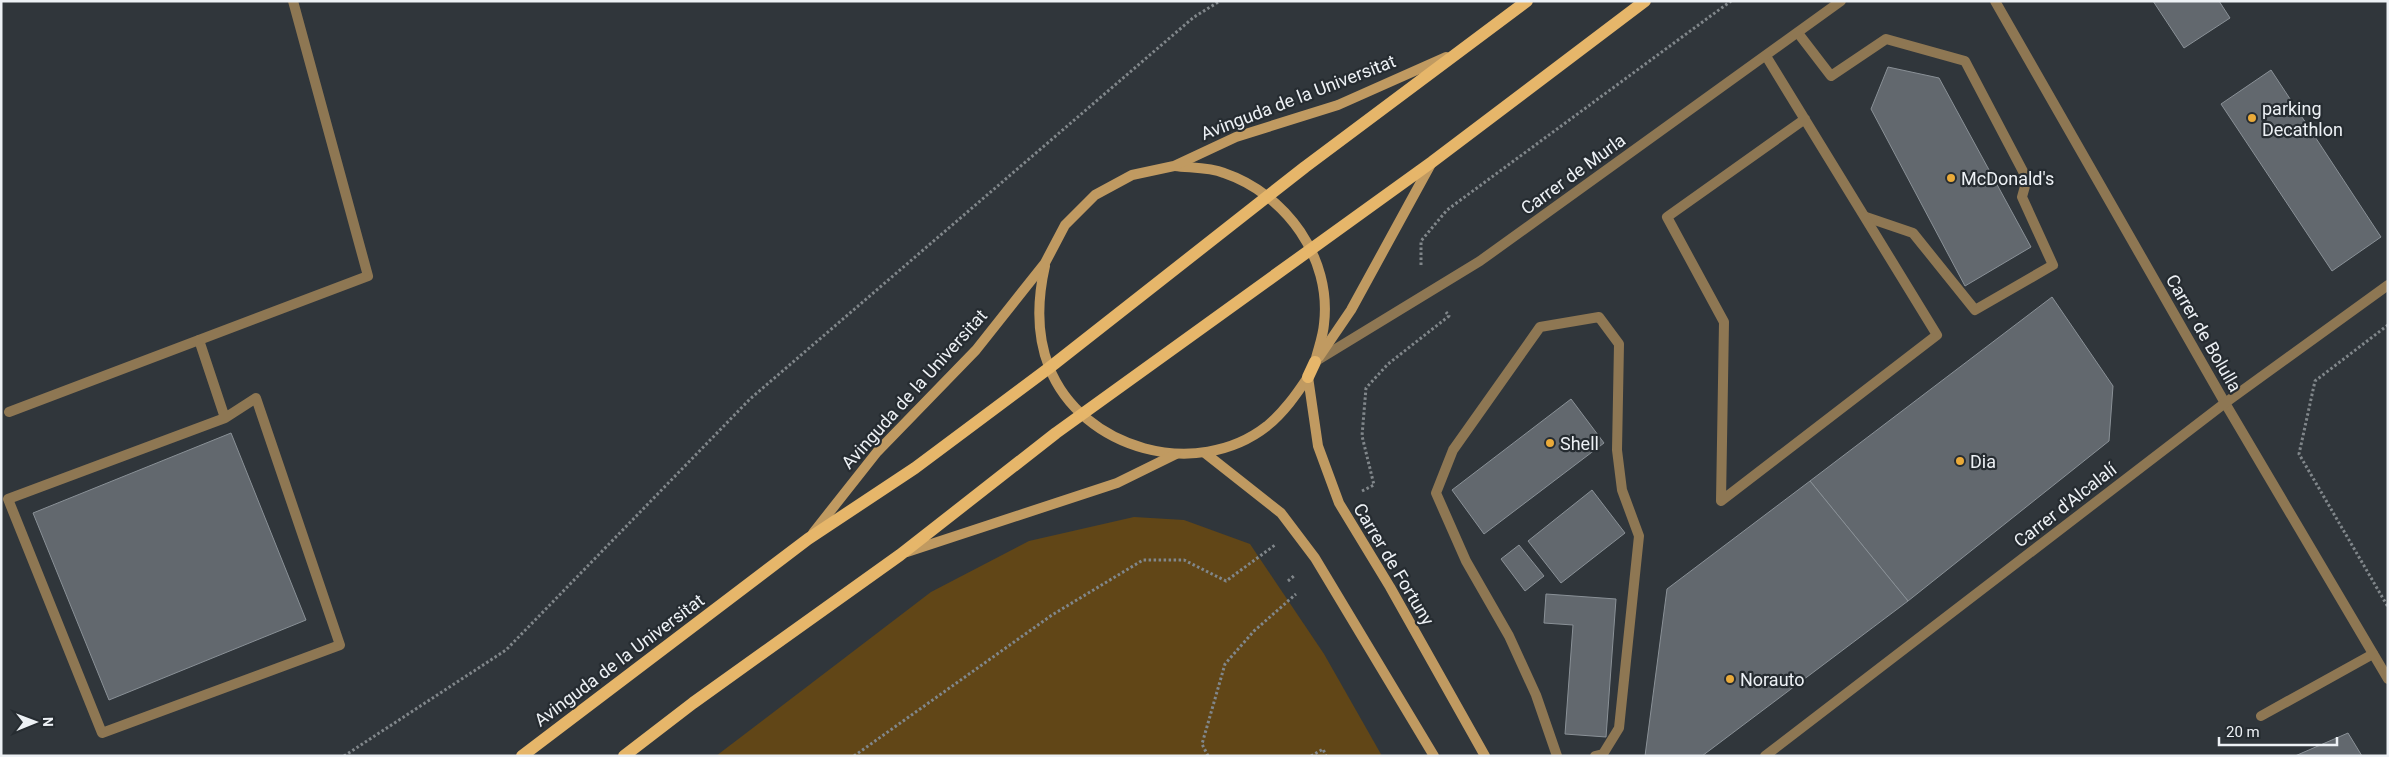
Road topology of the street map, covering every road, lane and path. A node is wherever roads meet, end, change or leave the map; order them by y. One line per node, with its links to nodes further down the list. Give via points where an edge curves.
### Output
1 (293, 1): 19 (street, via 368,276)
2 (1220, 1): 36 (path, via 1194,17 750,399 506,650)
3 (1527, 1): 8 (main road, Avinguda de la Universitat)
4 (1645, 1): 11 (main road, Avinguda de la Universitat)
5 (1841, 1): 7 (street, Carrer de Murla)
6 (1995, 1): 23 (street, Carrer de Bolulla)
7 (1798, 33): 9 (street, Carrer de Murla); 14 (street, via 1831,76 1886,39 1966,61 2027,179 2022,197 2053,264 1975,310 1913,234)
8 (1463, 49): 12 (street, Avinguda de la Universitat, via 1338,105 1236,137); 13 (main road, Avinguda de la Universitat)
9 (1766, 56): 10 (street); 20 (street, Carrer de Murla, via 1480,261)
10 (1805, 119): 14 (street); 14 (street, via 1667,217 1724,322 1722,501 1938,335)
11 (1432, 162): 15 (main road, Avinguda de la Universitat); 20 (street, Avinguda de la Universitat, via 1351,310)
12 (1174, 166): 13 (street, Avinguda de la Universitat, via 1224,172); 16 (street, Avinguda de la Universitat, via 1132,175 1095,195 1065,225)
13 (1268, 196): 15 (street, Avinguda de la Universitat, via 1292,220); 21 (main road, Avinguda de la Universitat)
14 (1866, 217)
15 (1311, 248): 20 (street, Avinguda de la Universitat, via 1322,285 1324,324); 25 (main road, Avinguda de la Universitat)
16 (1046, 263): 21 (street, Avinguda de la Universitat, via 1038,298 1040,334); 29 (street, Avinguda de la Universitat, via 976,350 877,452)
17 (2388, 285): 23 (street, Carrer d'Alcalalí)
18 (2388, 325): 32 (path, via 2314,381 2299,454)
19 (199, 340): 24 (street); 26 (street)
20 (1315, 362): 22 (main road, Avinguda de la Universitat)
21 (1049, 368): 25 (street, Avinguda de la Universitat, via 1063,393); 29 (main road, Avinguda de la Universitat, via 915,468)
22 (1308, 377): 27 (street, Avinguda de la Universitat, via 1290,404 1266,427 1237,443); 43 (street, Carrer de Fortuny, via 1318,446 1339,502)
23 (2225, 403): 33 (street, Carrer de Bolulla); 46 (street, Carrer d'Alcalalí)
24 (9, 412)
25 (1082, 414): 28 (street, Avinguda de la Universitat, via 1109,435 1141,449); 30 (main road, Avinguda de la Universitat)
26 (225, 418): 26 (street, via 8,499 102,732 340,645 256,398)
27 (1205, 453): 28 (street, Avinguda de la Universitat); 42 (street, via 1280,513 1315,558)
28 (1176, 454): 30 (street, Avinguda de la Universitat, via 1117,483)
29 (808, 539): 37 (main road, Avinguda de la Universitat)
30 (900, 554): 38 (main road, Avinguda de la Universitat)
31 (1296, 594): 39 (path, via 1254,631 1225,664 1202,744)
32 (2388, 607)
33 (2373, 654): 34 (street, Carrer de Bolulla); 35 (street)
34 (2388, 678)
35 (2261, 716)
36 (344, 756)
37 (522, 756)
38 (624, 756)
39 (1208, 756)
40 (1311, 756): 41 (path, via 1323,749)
41 (1326, 756)
42 (1434, 756)
43 (1486, 756)
44 (1557, 756): 45 (street, via 1536,695 1509,636 1466,561 1436,492 1453,450 1540,327 1599,317 1619,344 1617,450 1622,490 1640,536 1619,728 1603,754)
45 (1596, 756)
46 (1766, 756)

